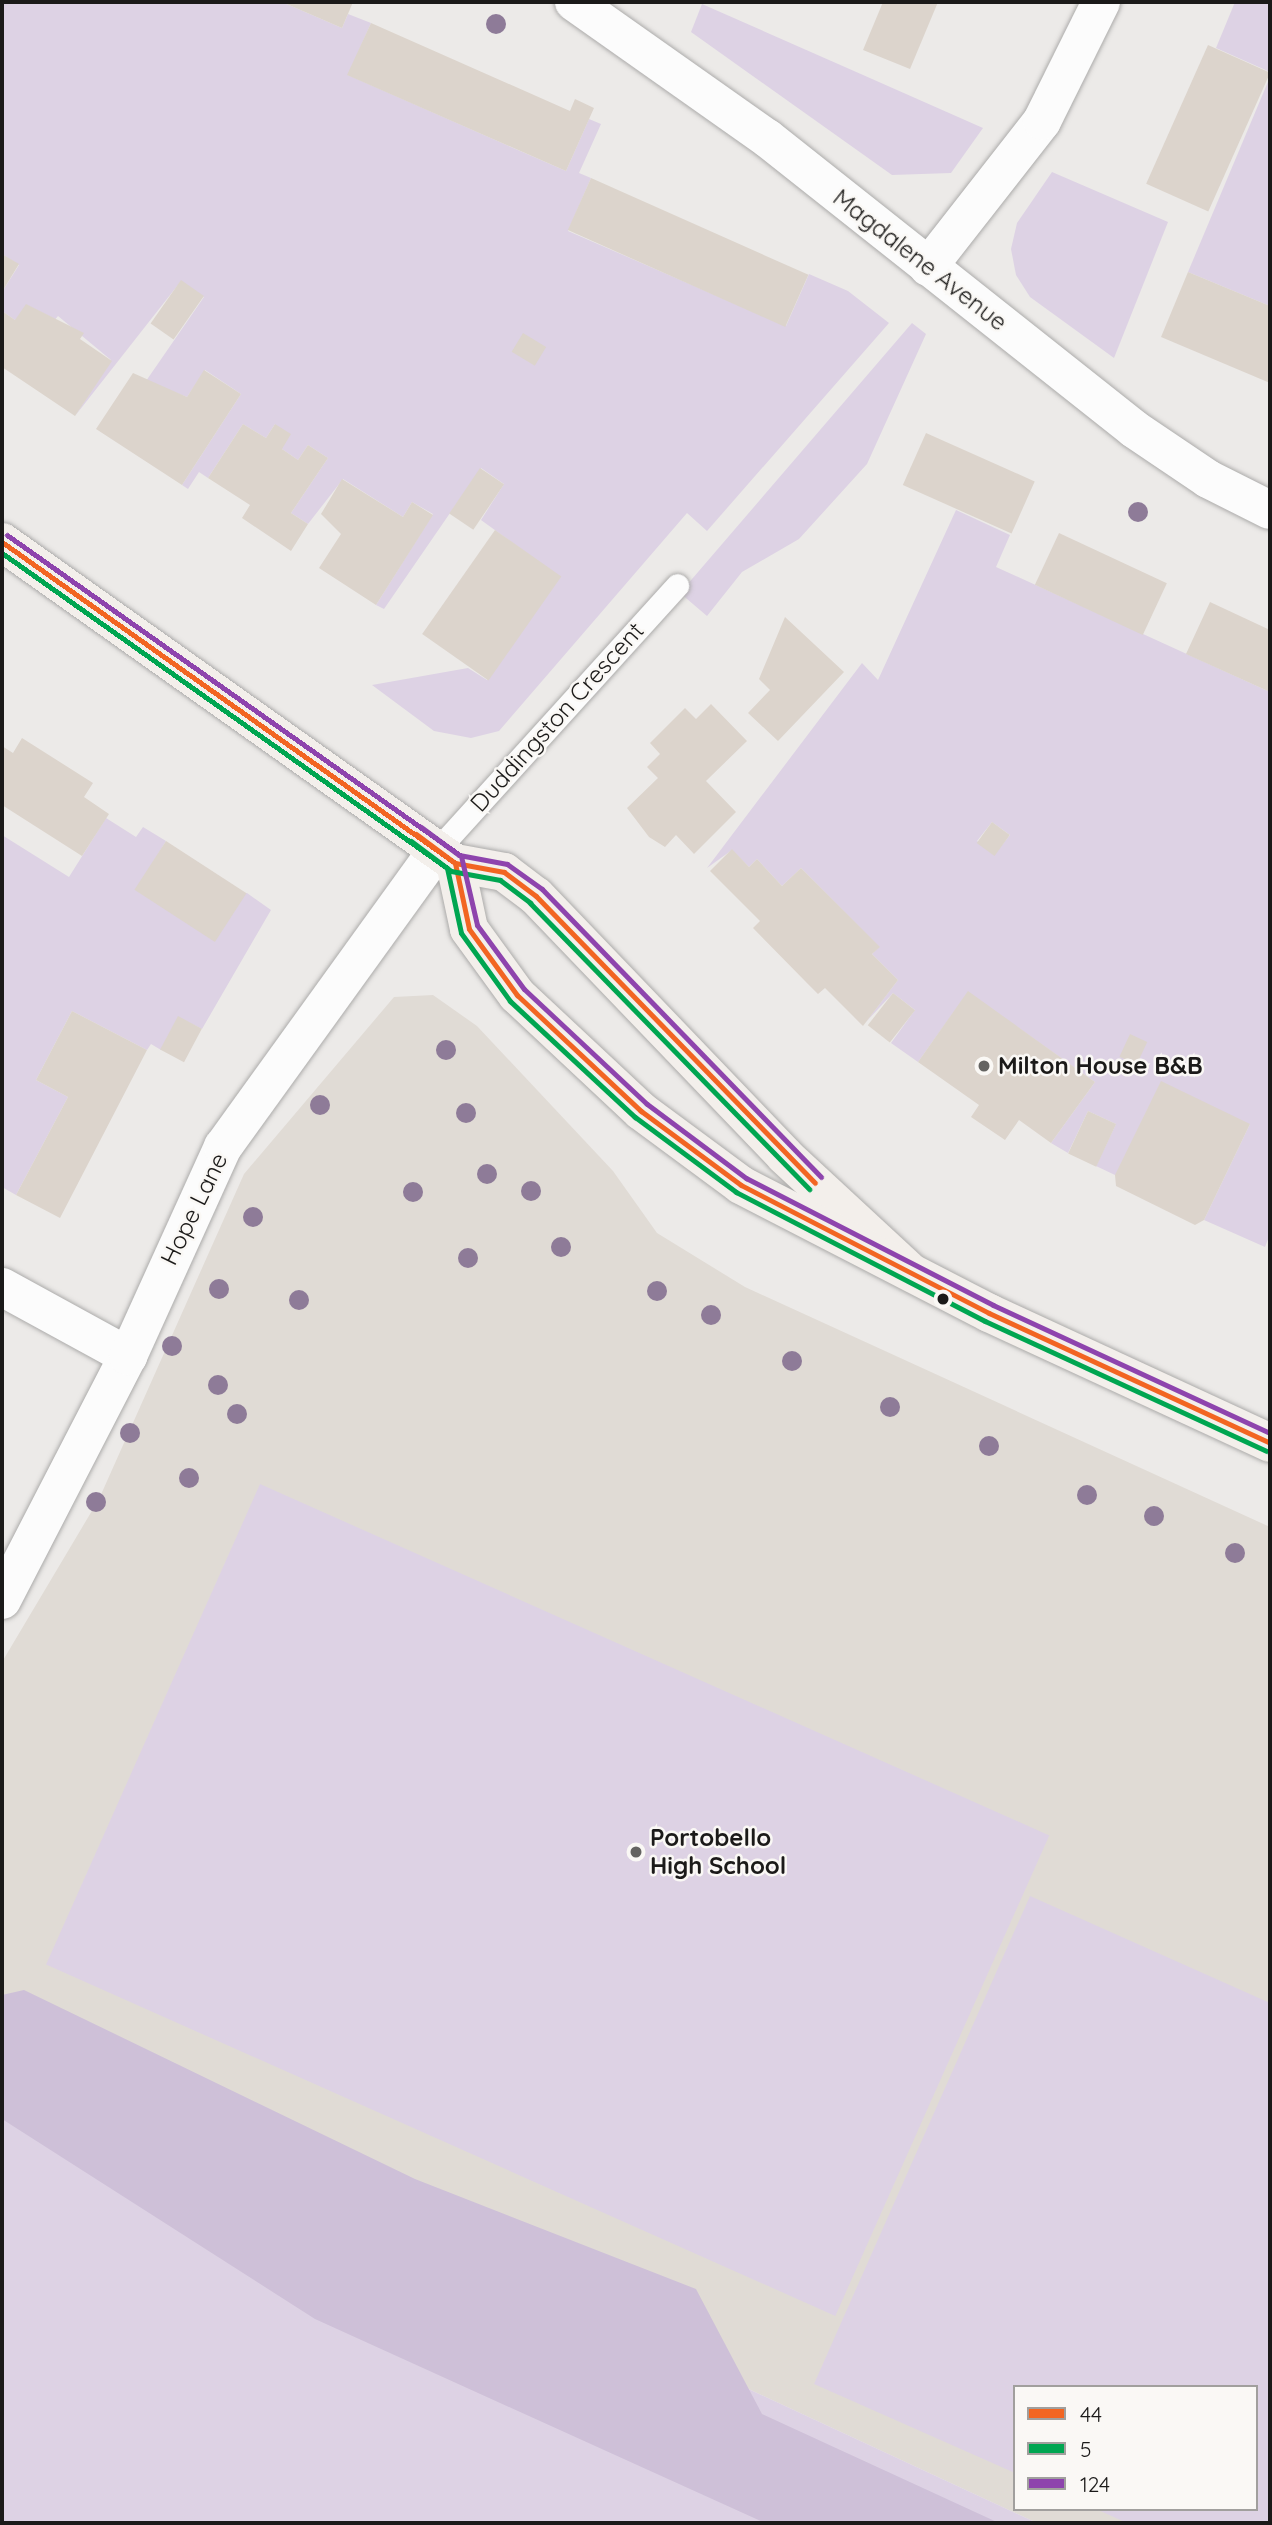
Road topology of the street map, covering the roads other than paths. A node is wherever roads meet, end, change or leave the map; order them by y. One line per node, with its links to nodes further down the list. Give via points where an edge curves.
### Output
1 (574, 2): 3 (street, Magdalene Avenue, via 703,90)
2 (1101, 2): 3 (street, via 1042,121)
3 (928, 267): 4 (street, Magdalene Avenue, via 1134,429 1208,479)
4 (1270, 510)
5 (2, 542): 7 (main road)
6 (677, 585): 7 (lane, Duddingston Crescent)
7 (447, 856): 8 (main road, via 504,872 536,896 785,1156); 8 (main road, via 469,929 517,995 641,1111 787,1214); 10 (street, Hope Lane, via 223,1147)
8 (908, 1269): 11 (main road)
9 (2, 1287): 10 (street)
10 (128, 1356): 12 (street, Hope Lane)
11 (1270, 1443)
12 (2, 1600)

